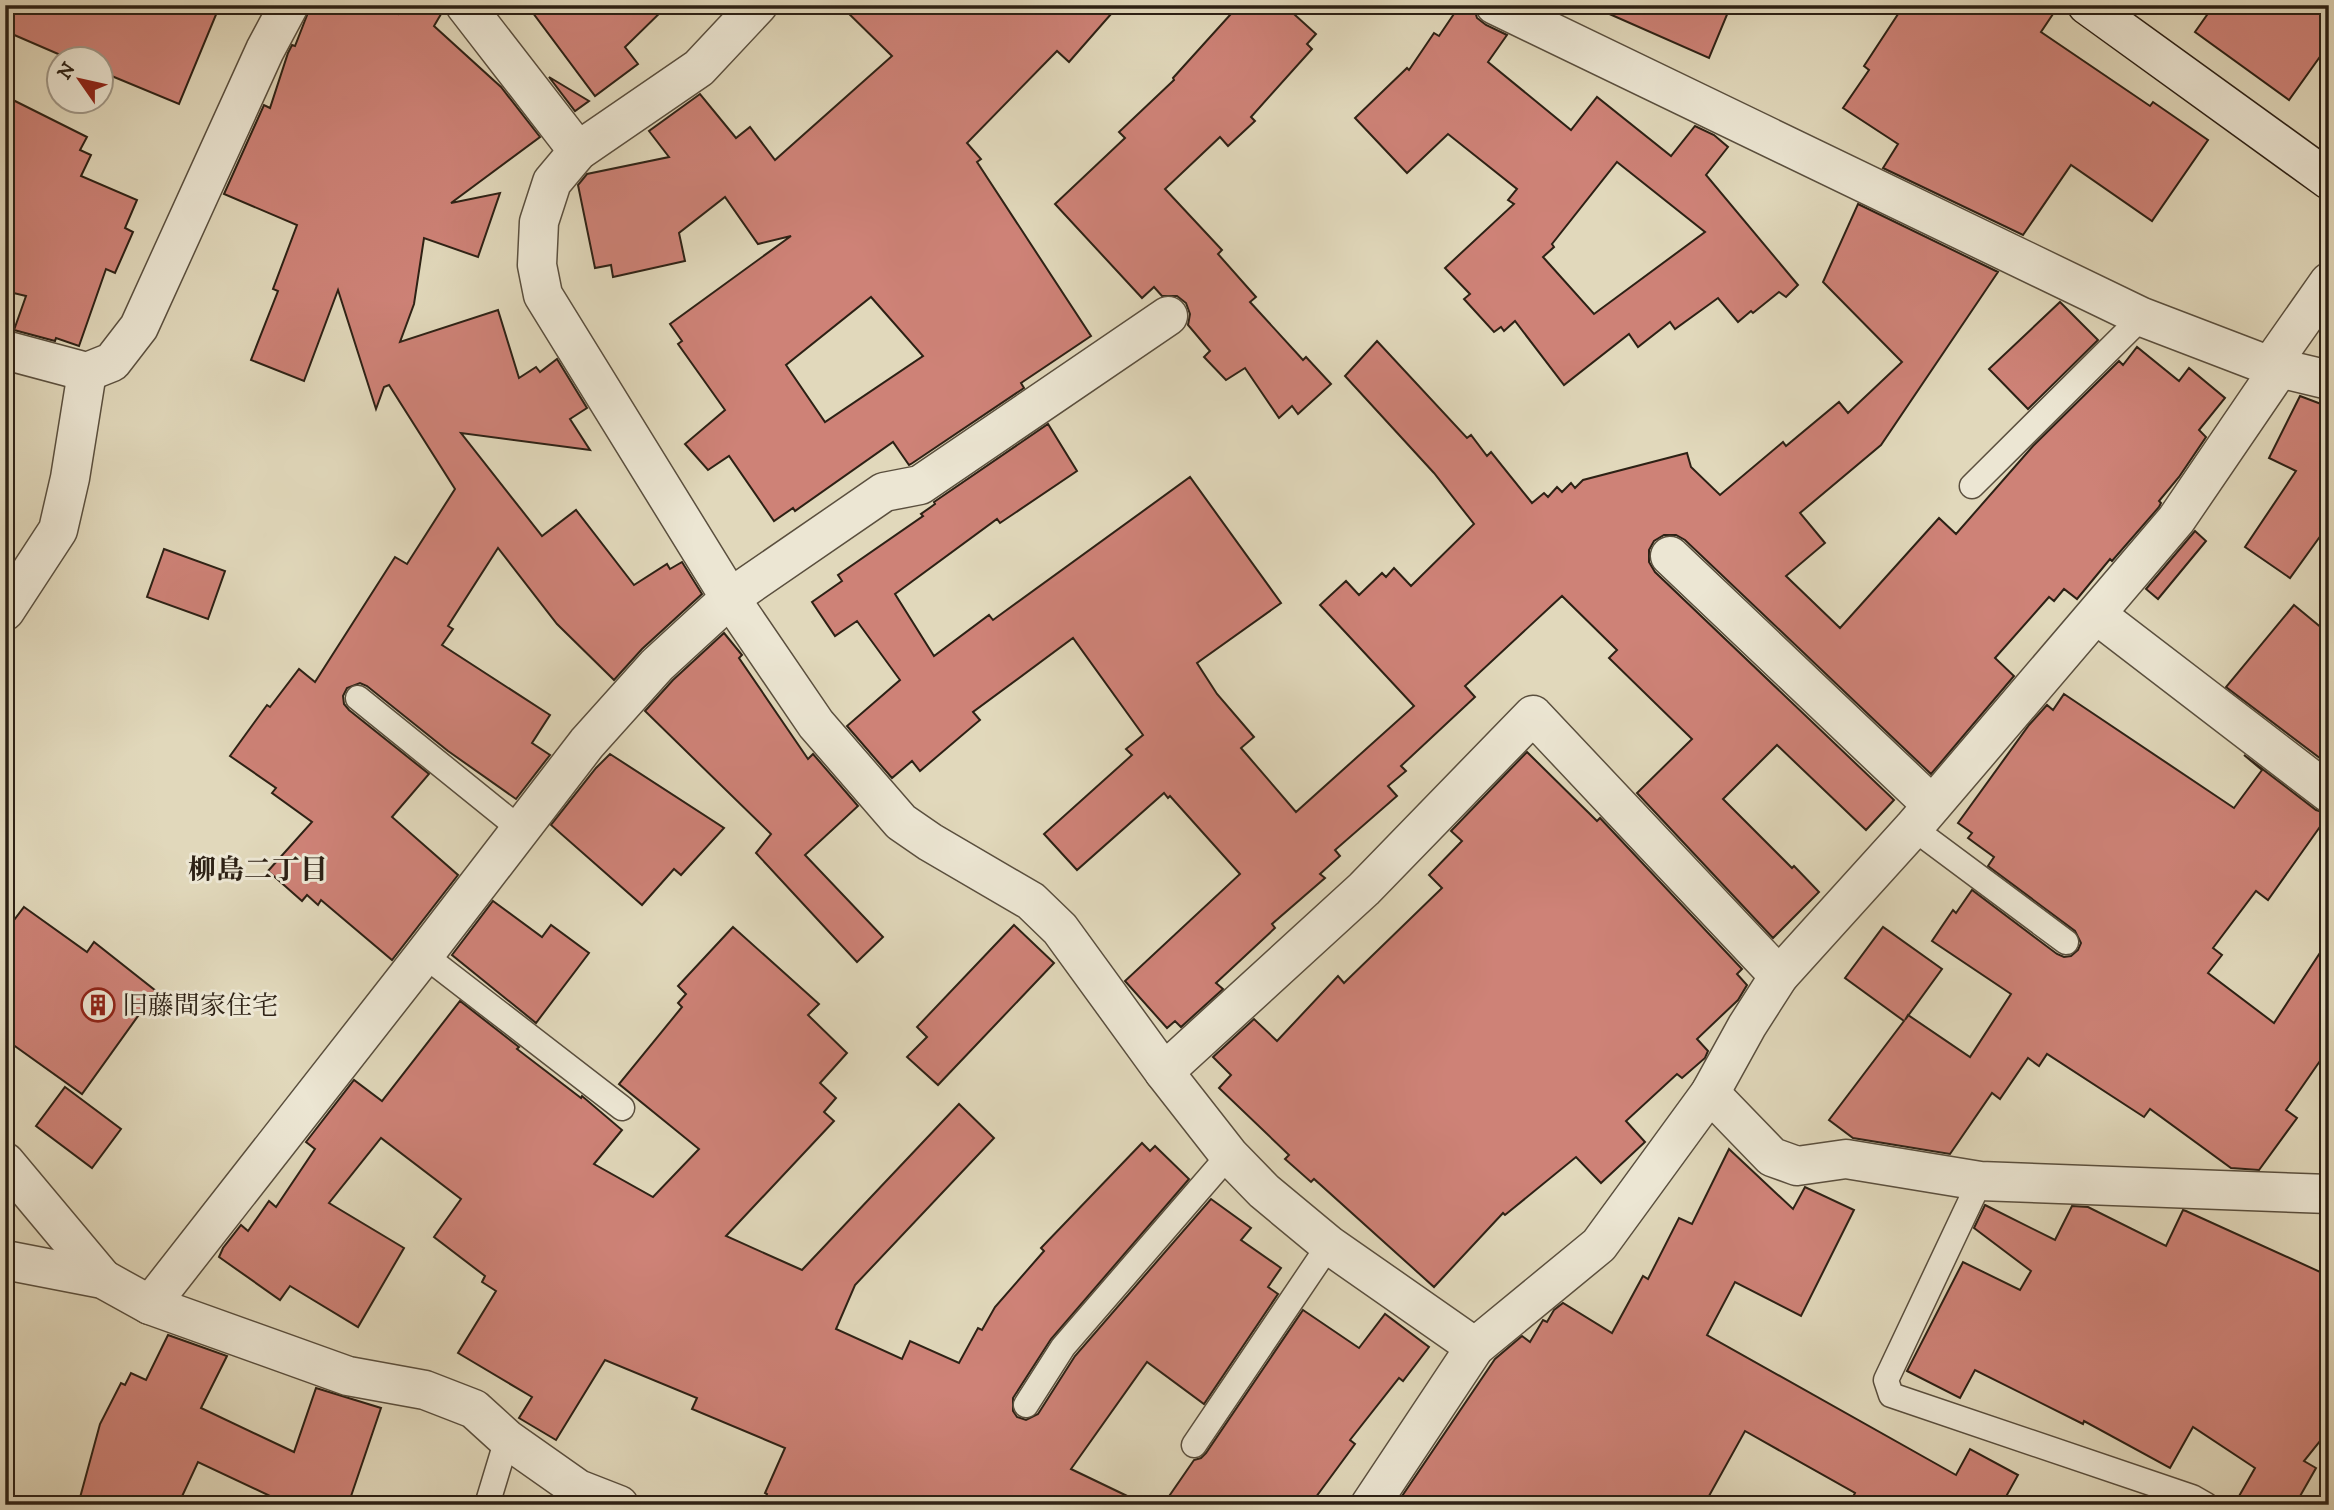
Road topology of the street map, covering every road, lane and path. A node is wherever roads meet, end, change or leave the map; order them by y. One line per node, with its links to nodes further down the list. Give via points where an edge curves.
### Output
1 (289, 5): 13 (street, via 139,327 112,362)
2 (465, 5): 6 (street)
3 (758, 5): 6 (street, via 699,68)
4 (1495, 5): 10 (street)
5 (2087, 5): 7 (street)
6 (578, 151): 17 (street, via 552,182 539,222 537,265 543,296)
7 (2329, 180)
8 (2329, 282): 12 (street)
9 (1168, 316): 17 (street, via 920,485 884,492)
10 (2142, 317): 12 (street); 15 (lane)
11 (5, 350): 13 (street)
12 (2275, 368): 14 (street); 19 (street, via 2176,520)
13 (88, 372): 18 (street, via 58,530)
14 (2329, 380)
15 (1972, 486)
16 (1670, 556): 22 (street)
17 (730, 598): 23 (street, via 657,665 587,743); 27 (street, via 817,724 901,822 1031,901 1060,929)
18 (5, 611)
19 (2097, 615): 21 (street); 22 (street)
20 (358, 698): 23 (lane)
21 (2329, 793)
22 (1922, 817): 24 (lane); 26 (street)
23 (520, 829): 25 (street)
24 (2066, 942)
25 (424, 956): 29 (lane); 37 (street)
26 (1779, 976): 27 (street, via 1533,715 1364,888); 28 (street)
27 (1164, 1072): 30 (street)
28 (1710, 1093): 32 (street, via 1772,1157 1784,1162 1797,1166 1846,1159); 38 (street, via 1599,1245)
29 (622, 1108)
30 (1229, 1155): 34 (street); 39 (lane, via 1063,1347)
31 (5, 1161): 36 (street)
32 (1980, 1181): 33 (street); 45 (lane, via 1886,1380 1891,1395)
33 (2329, 1194)
34 (1329, 1245): 38 (street); 41 (lane)
35 (5, 1260): 36 (street)
36 (103, 1279): 37 (street)
37 (150, 1305): 40 (street, via 348,1376 425,1390 474,1409)
38 (1475, 1347): 44 (street)
39 (1026, 1405)
40 (507, 1438): 42 (lane); 43 (street, via 578,1489)
41 (1194, 1445)
42 (487, 1505)
43 (619, 1505)
44 (1370, 1505)
45 (2206, 1505)

